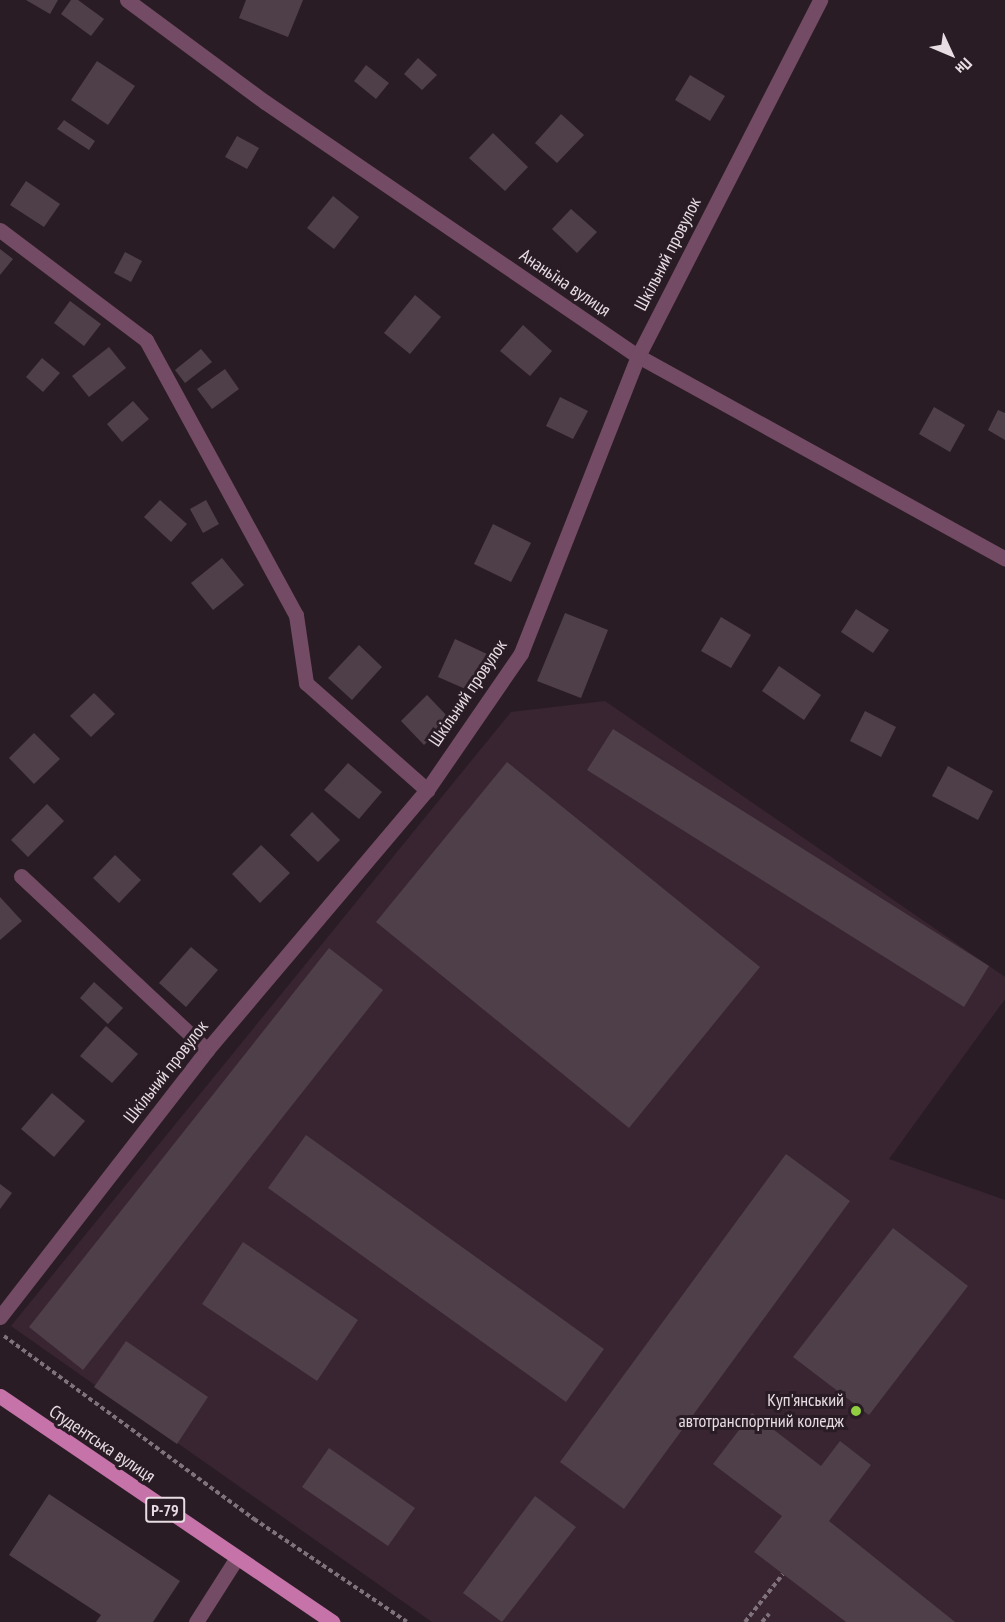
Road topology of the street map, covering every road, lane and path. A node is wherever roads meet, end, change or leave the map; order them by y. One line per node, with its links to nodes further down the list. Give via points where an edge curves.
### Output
1 (127, 0): 4 (street, Ананьїна вулиця, via 265,102)
2 (820, 0): 4 (street, Шкільний провулок)
3 (0, 230): 6 (street, via 146,340 296,615 306,683)
4 (638, 356): 5 (street, Ананьїна вулиця); 6 (street, Шкільний провулок, via 521,653)
5 (1005, 559)
6 (427, 789): 8 (street, Шкільний провулок)
7 (21, 876): 8 (street)
8 (207, 1050): 9 (street, Шкільний провулок)
9 (0, 1317)
10 (0, 1332): 17 (path, via 254,1519)
11 (0, 1396): 12 (main road, Студентська вулиця / Р-79)
12 (236, 1559): 15 (street); 16 (main road, Студентська вулиця / Р-79)
13 (783, 1574): 18 (path)
14 (769, 1614): 19 (path)
15 (196, 1622)
16 (332, 1622)
17 (407, 1622)
18 (745, 1622)
19 (762, 1622)

